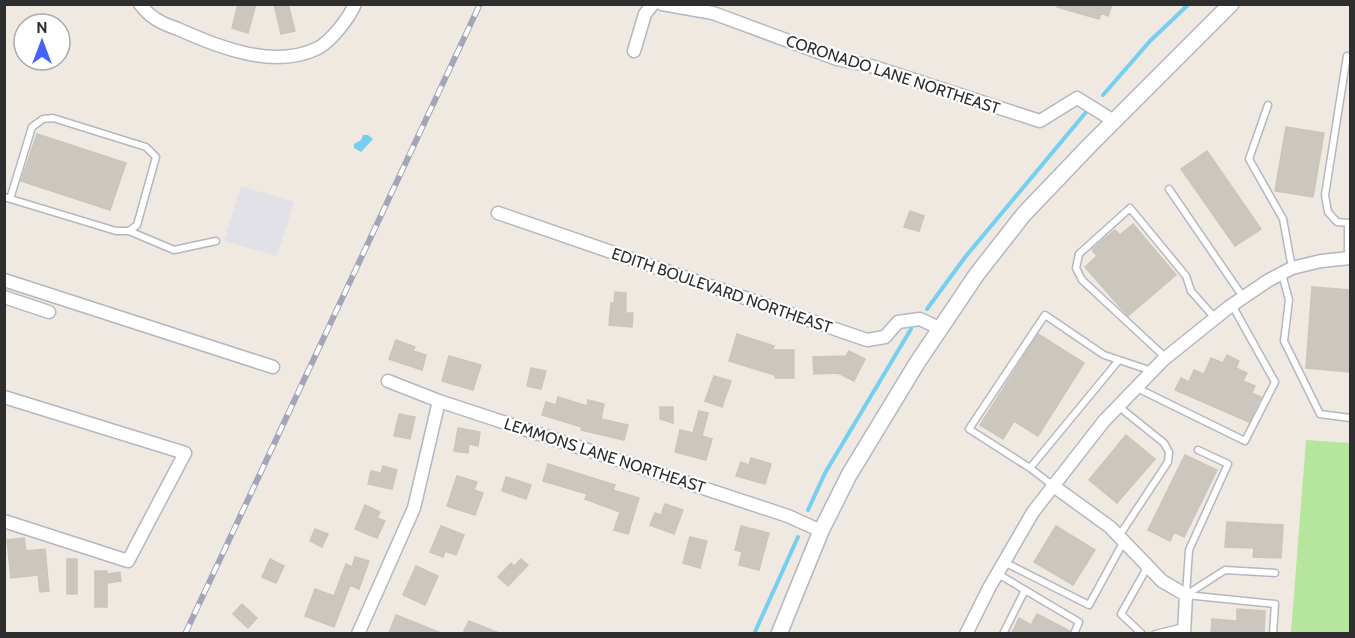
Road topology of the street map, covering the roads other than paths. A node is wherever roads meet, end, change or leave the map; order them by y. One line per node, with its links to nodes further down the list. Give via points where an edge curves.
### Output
1 (140, 4): 2 (street, via 154,18 208,43 259,55 289,56 317,49 351,15)
2 (356, 4)
3 (653, 4): 6 (street, via 645,14)
4 (662, 4): 9 (street, CORONADO LANE NORTHEAST, via 713,13 837,59 871,66 1041,121 1077,98)
5 (1228, 5): 9 (street)
6 (634, 51)
7 (1350, 58): 13 (lane, via 1347,56 1325,195 1328,212 1337,222)
8 (1268, 105): 17 (lane, via 1250,159 1283,219)
9 (1114, 121): 24 (street, via 1024,214)
10 (1168, 189): 20 (lane)
11 (7, 198): 14 (lane, via 116,231); 14 (lane, via 32,127 43,119 53,118 146,147 156,157 137,225)
12 (498, 213): 24 (street, EDITH BOULEVARD NORTHEAST, via 867,340 885,337 898,322 920,319)
13 (1349, 223): 16 (lane)
14 (129, 231): 15 (lane, via 174,250)
15 (216, 241)
16 (1349, 258): 17 (street)
17 (1287, 271): 20 (street); 34 (lane, via 1289,300 1284,341 1320,414)
18 (4, 280): 27 (street)
19 (4, 297): 22 (street)
20 (1244, 297): 21 (street)
21 (1232, 305): 23 (street); 30 (lane, via 1275,382 1245,441)
22 (49, 312)
23 (1215, 318): 25 (street); 25 (lane, via 1130,208 1079,254 1076,268 1082,280)
24 (941, 329): 39 (street, via 884,416)
25 (1166, 358): 28 (street)
26 (1119, 360): 28 (lane); 36 (lane); 36 (lane, via 1104,355 1045,315 969,429)
27 (273, 367)
28 (1152, 371): 30 (street)
29 (388, 381): 32 (street, LEMMONS LANE NORTHEAST)
30 (1136, 388): 33 (street)
31 (4, 397): 38 (street, via 185,453 128,561)
32 (440, 400): 39 (street, LEMMONS LANE NORTHEAST, via 788,516); 47 (street, via 414,508)
33 (1118, 406): 37 (street); 40 (lane, via 1164,443 1169,452 1168,462)
34 (1350, 417)
35 (1198, 450): 45 (lane, via 1228,464 1189,550)
36 (1030, 468): 37 (lane)
37 (1052, 486): 40 (street); 42 (street)
38 (4, 521)
39 (821, 531): 48 (street)
40 (1122, 538): 41 (street); 42 (lane, via 1089,604)
41 (1149, 565): 45 (street, via 1162,580); 52 (lane, via 1121,614)
42 (1001, 568): 44 (lane); 49 (street)
43 (1275, 573): 45 (lane, via 1225,570)
44 (1025, 590): 50 (lane); 51 (lane, via 1079,622)
45 (1186, 595): 46 (street); 54 (lane, via 1275,604)
46 (1184, 630): 53 (lane)
47 (358, 633)
48 (779, 633)
49 (966, 633)
50 (1003, 633)
51 (1074, 633)
52 (1142, 633)
53 (1155, 633)
54 (1273, 633)

